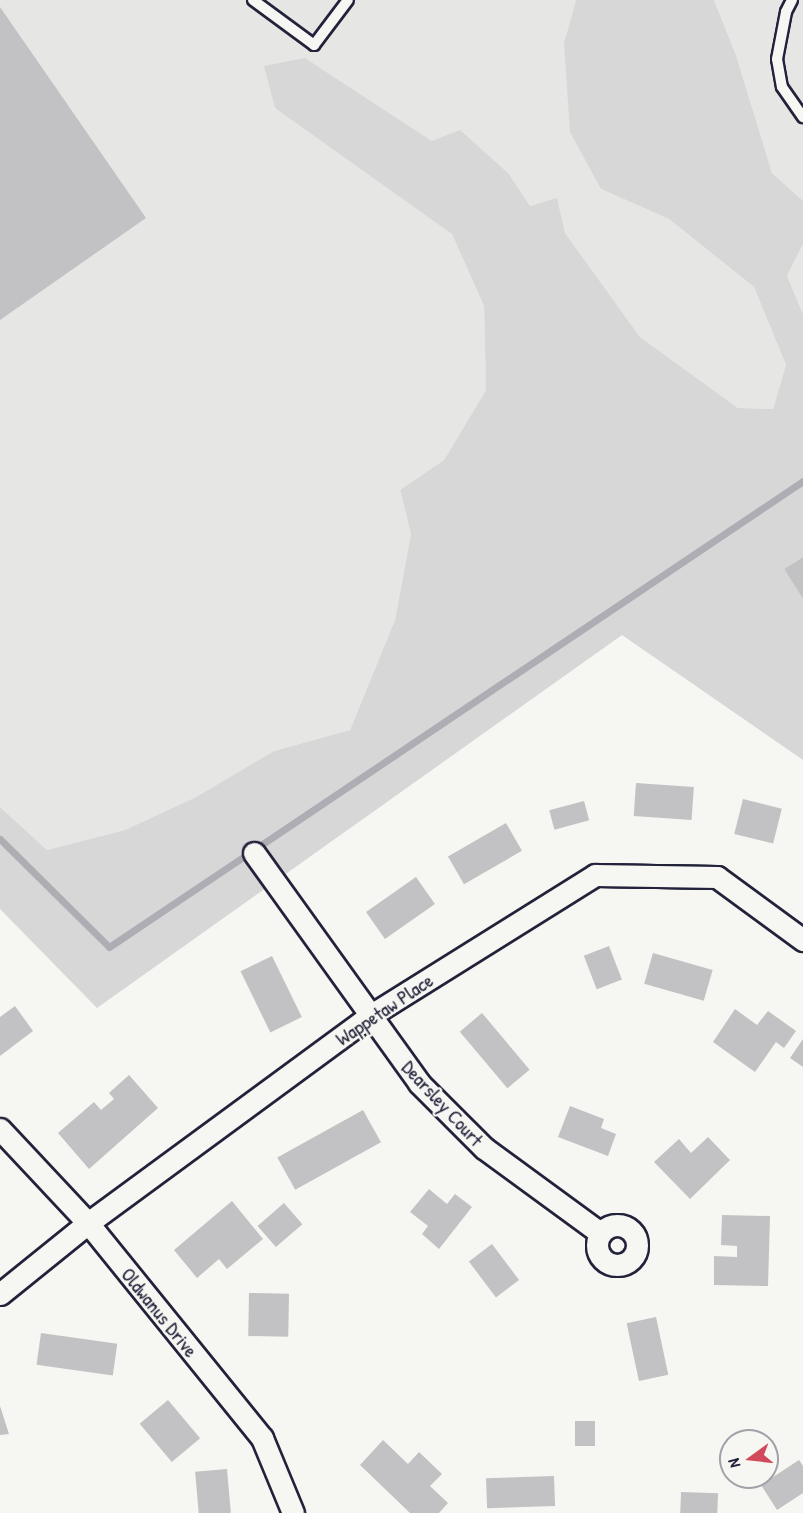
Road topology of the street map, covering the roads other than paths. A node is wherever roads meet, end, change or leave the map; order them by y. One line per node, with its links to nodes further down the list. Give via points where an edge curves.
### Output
1 (348, 0): 3 (lane, via 314,45)
2 (792, 0): 4 (lane, via 777,59 782,87)
3 (260, 2)
4 (803, 117)
5 (254, 854): 7 (street, Dearsley Court)
6 (803, 940): 7 (street, Wappetaw Place, via 717,877 595,875)
7 (371, 1015): 9 (street, Wappetaw Place); 10 (street, Dearsley Court, via 419,1083 484,1148)
8 (0, 1129): 9 (street, Oldwanus Drive)
9 (88, 1223): 11 (street, Wappetaw Place); 12 (street, Oldwanus Drive, via 262,1438)
10 (600, 1233)
11 (0, 1294)
12 (293, 1513)

